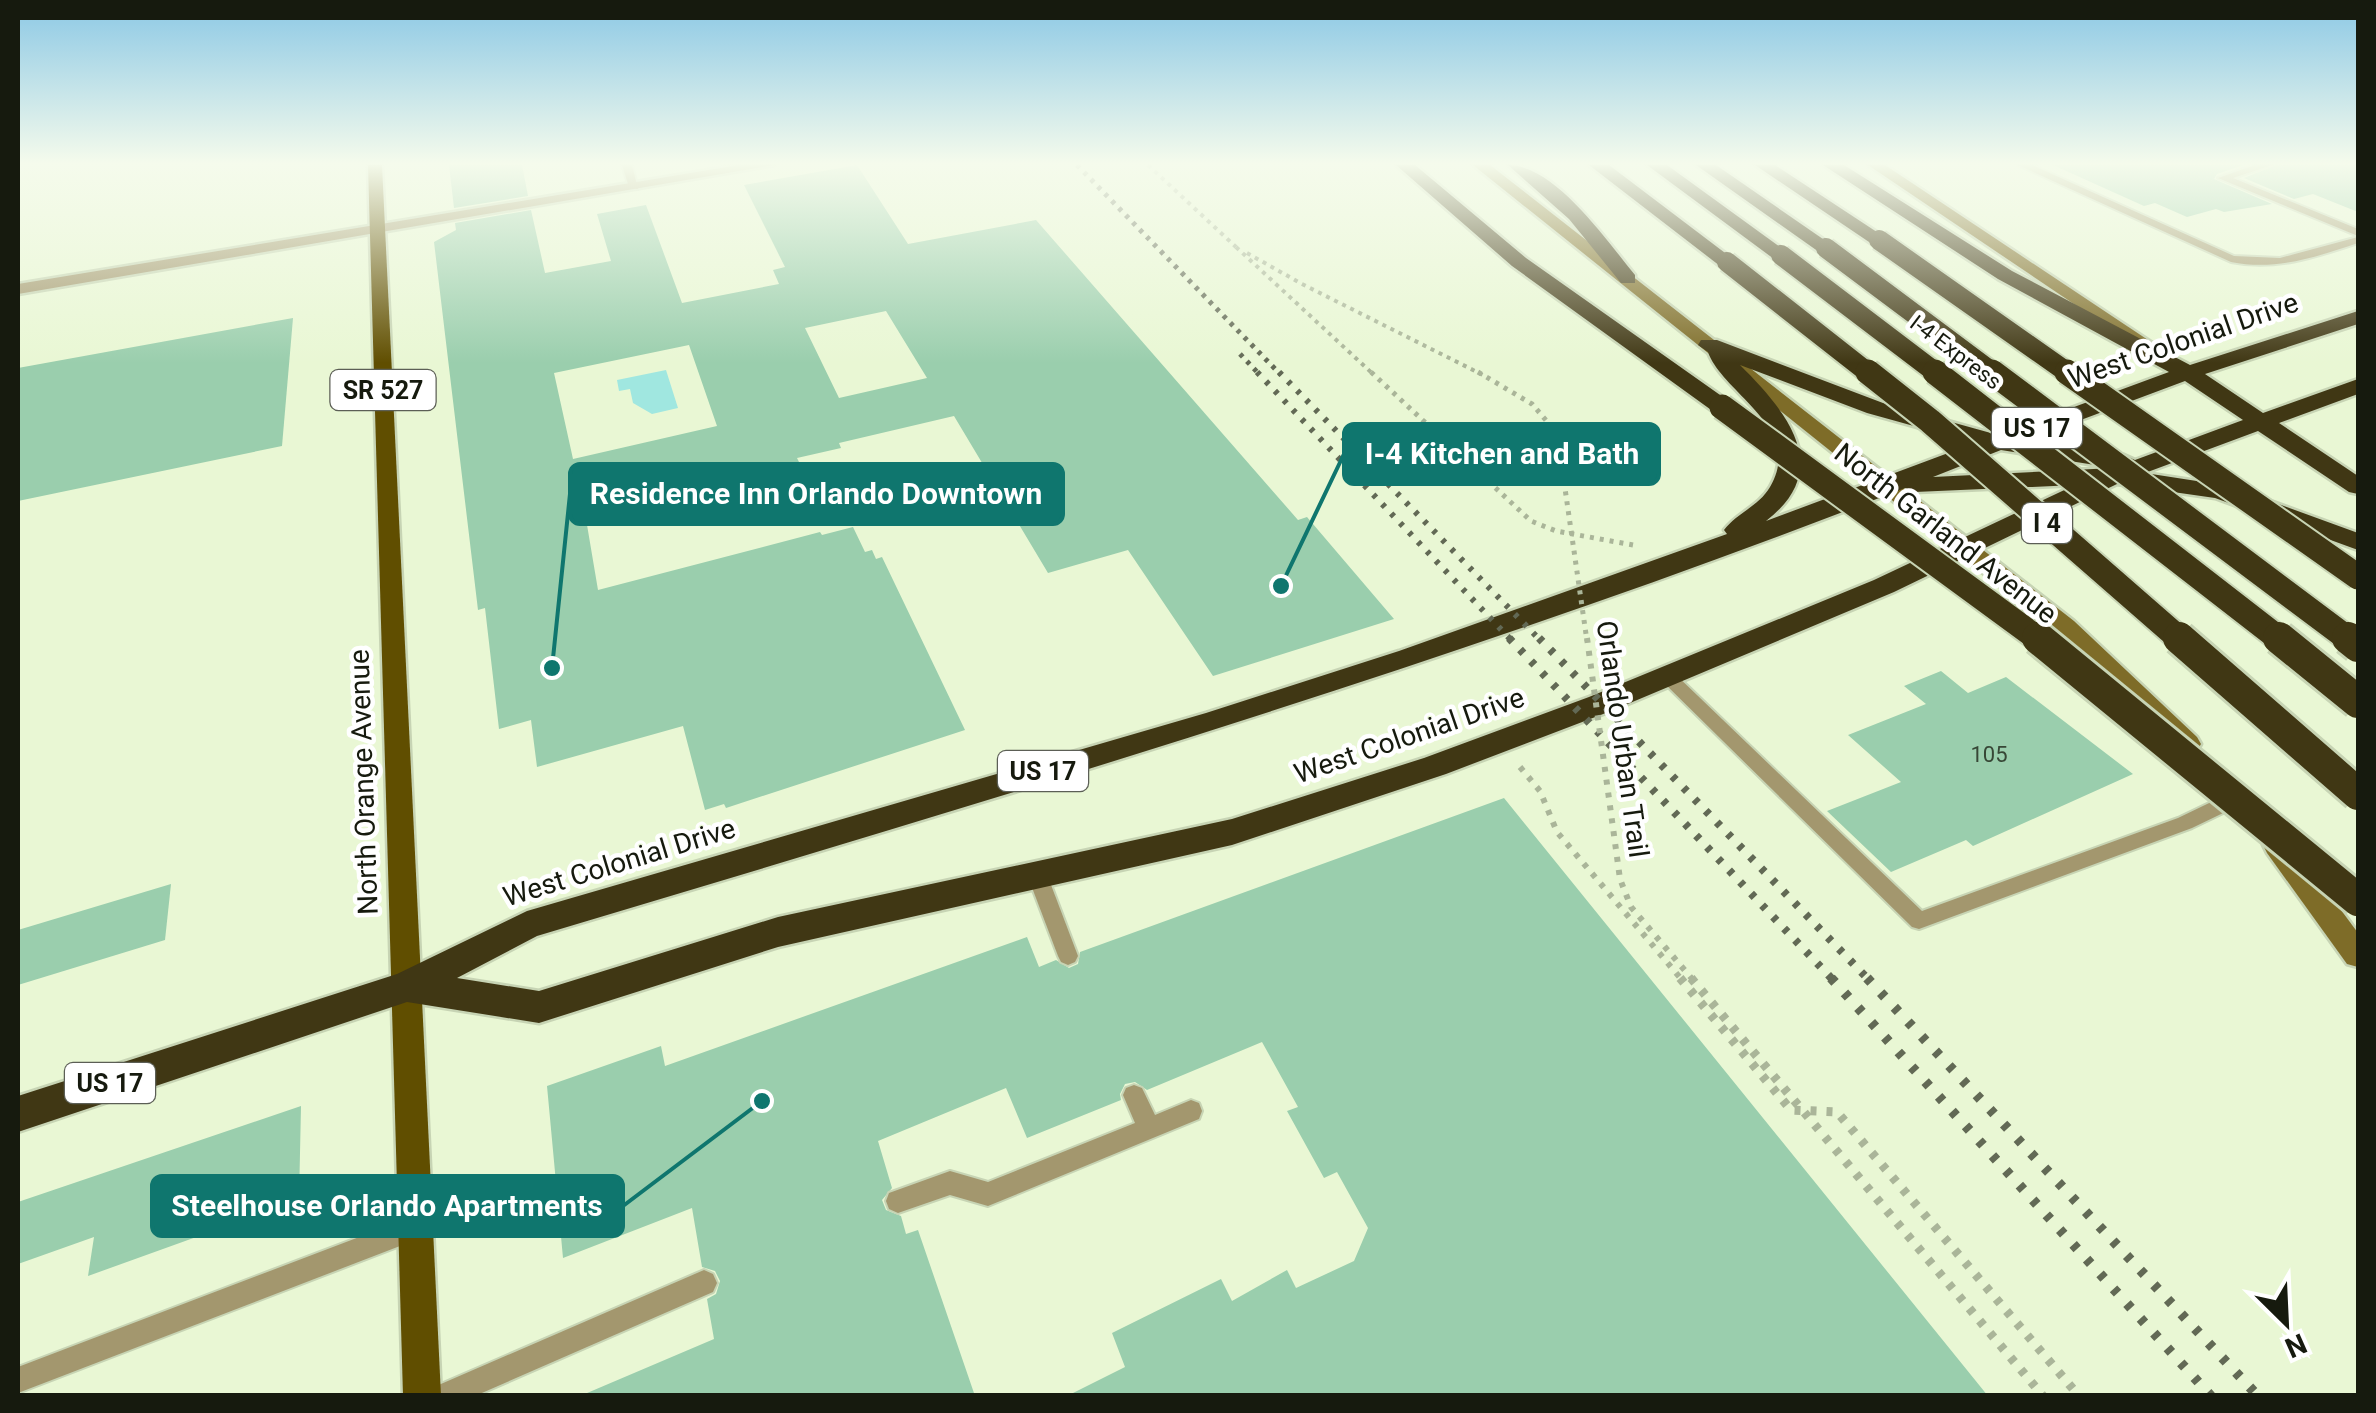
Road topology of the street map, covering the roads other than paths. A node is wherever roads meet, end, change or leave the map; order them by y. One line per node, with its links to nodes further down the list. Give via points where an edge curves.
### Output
1 (377, 230): 39 (main road, North Orange Avenue / SR 527)
2 (371, 231): 15 (street)
3 (1482, 231): 36 (highway, bridge, via 1974,588)
4 (1566, 231): 14 (street, North Garland Avenue)
5 (1589, 231): 14 (highway)
6 (1685, 231): 33 (highway, I 4, bridge, via 1930,421)
7 (1747, 231): 32 (highway, I-4 Express, bridge)
8 (1801, 231): 30 (highway, I-4 Express, bridge)
9 (1865, 231): 29 (highway, bridge)
10 (1937, 231): 18 (highway)
11 (1977, 231): 18 (street)
12 (2167, 231): 13 (lane, via 2231,260 2274,266)
13 (2358, 237)
14 (1628, 279): 17 (street, North Garland Avenue)
15 (18, 289)
16 (2358, 317): 18 (highway, West Colonial Drive / US 17)
17 (1709, 345): 21 (highway, via 1829,392); 24 (street, North Garland Avenue); 28 (highway, via 1775,414 1790,468 1783,489 1762,513)
18 (2188, 373): 20 (highway); 21 (highway, West Colonial Drive / US 17)
19 (2358, 386): 20 (highway, West Colonial Drive / US 17)
20 (2261, 421): 22 (highway, West Colonial Drive / US 17); 25 (highway)
21 (2001, 442): 22 (highway); 24 (highway, West Colonial Drive / US 17)
22 (2142, 465): 23 (highway, West Colonial Drive / US 17)
23 (2114, 476): 24 (highway); 26 (highway, via 2220,491); 27 (highway, West Colonial Drive / US 17)
24 (1887, 486): 27 (street, North Garland Avenue); 28 (highway, West Colonial Drive / US 17)
25 (2358, 487)
26 (2358, 542)
27 (1968, 548): 31 (highway, West Colonial Drive / US 17); 34 (street, North Garland Avenue, via 2066,627)
28 (1682, 561): 39 (highway, West Colonial Drive / US 17, via 1277,701 527,925)
29 (2358, 578)
30 (2358, 646)
31 (1668, 676): 34 (lane, via 1919,921); 35 (highway, West Colonial Drive / US 17, via 1285,816)
32 (2358, 702)
33 (2358, 794)
34 (2240, 796): 38 (street, North Garland Avenue)
35 (1038, 877): 37 (lane); 39 (highway, West Colonial Drive / US 17, via 778,932 539,1007)
36 (2358, 900)
37 (1068, 956)
38 (2358, 956)
39 (407, 986): 42 (highway, US 17); 45 (main road, North Orange Avenue / SR 527)
40 (1134, 1096): 43 (lane)
41 (1190, 1111): 43 (lane)
42 (18, 1114)
43 (1149, 1128): 44 (lane, via 988,1194 950,1184)
44 (898, 1201)
45 (416, 1227): 47 (lane); 48 (main road, North Orange Avenue / SR 527)
46 (704, 1282): 49 (lane)
47 (18, 1380)
48 (422, 1396)
49 (442, 1396)

